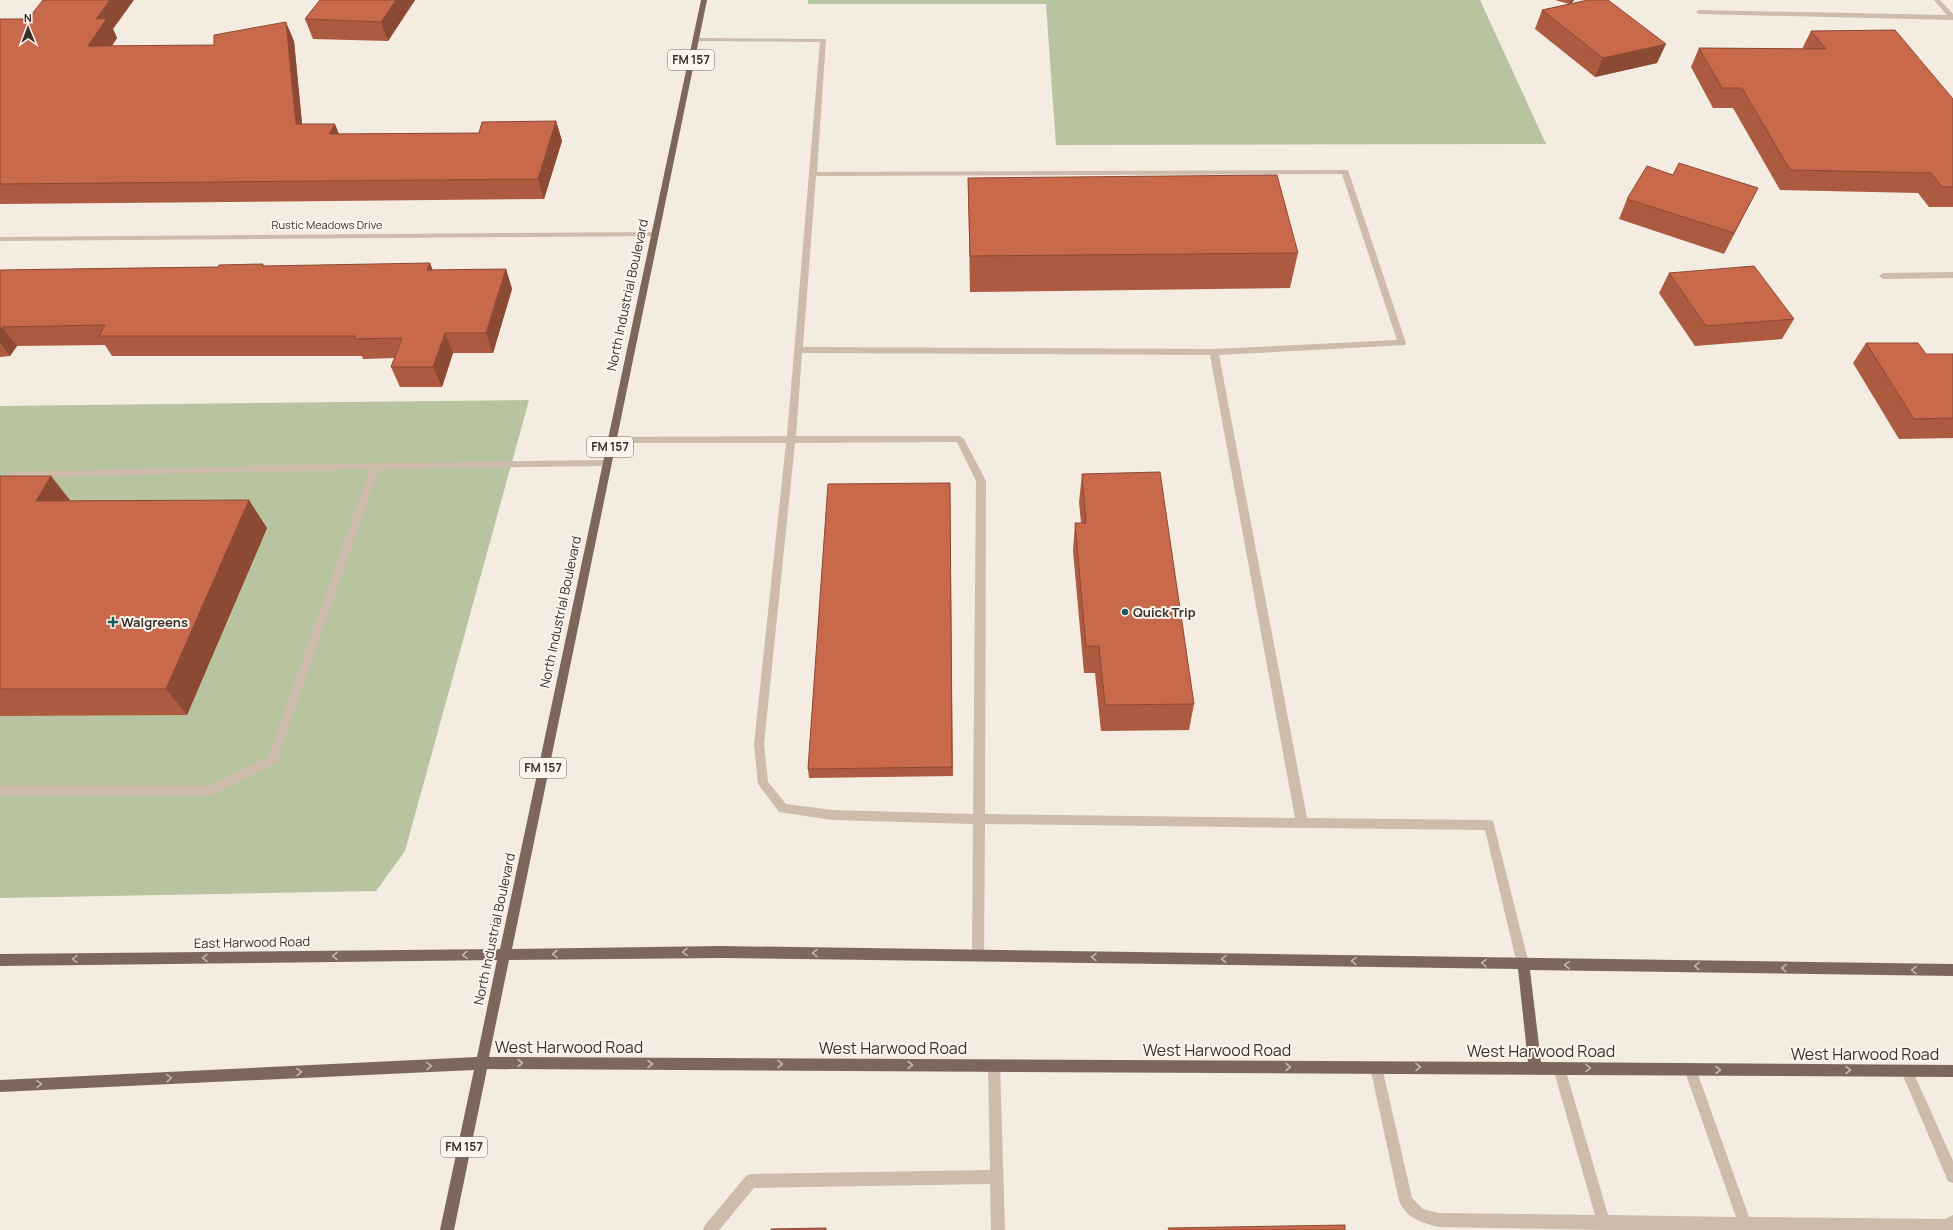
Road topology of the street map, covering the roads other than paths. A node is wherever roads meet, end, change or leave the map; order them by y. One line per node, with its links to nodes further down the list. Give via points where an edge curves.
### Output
1 (704, 0): 5 (main road, North Industrial Boulevard / FM 157)
2 (1937, 0): 4 (street)
3 (1698, 12): 4 (street)
4 (1953, 17)
5 (695, 40): 6 (street, via 824,40); 7 (main road, North Industrial Boulevard / FM 157)
6 (813, 174): 11 (street); 12 (street, via 1345,172 1402,344)
7 (655, 234): 8 (street, Rustic Meadows Drive); 13 (main road, North Industrial Boulevard / FM 157)
8 (0, 239)
9 (1953, 275): 10 (street)
10 (1883, 276)
11 (798, 350): 12 (street); 14 (street)
12 (1214, 352): 20 (street)
13 (612, 440): 14 (street); 15 (main road, North Industrial Boulevard / FM 157)
14 (791, 440): 19 (street, via 960,439 978,474 981,481); 19 (street, via 759,744 763,784 783,809 832,815)
15 (606, 464): 16 (street); 21 (main road, North Industrial Boulevard / FM 157)
16 (376, 466): 17 (street, via 12,475); 18 (street, via 272,760 209,791)
17 (0, 481)
18 (0, 791)
19 (979, 819): 20 (street); 22 (street)
20 (1302, 823): 24 (street, via 1489,825)
21 (504, 954): 22 (main road, one-way to 21, via 721,952); 23 (main road, East Harwood Road, one-way to 23); 26 (main road, North Industrial Boulevard / FM 157)
22 (978, 956): 24 (main road, one-way to 22)
23 (0, 960)
24 (1523, 964): 25 (main road, one-way to 24); 29 (main road)
25 (1953, 970)
26 (481, 1063): 27 (main road, West Harwood Road, one-way to 27); 34 (main road, one-way to 26); 40 (main road, North Industrial Boulevard / FM 157)
27 (994, 1065): 28 (main road, West Harwood Road, one-way to 28); 36 (street)
28 (1376, 1067): 29 (main road, West Harwood Road, one-way to 29); 38 (street, via 1406,1202 1419,1215 1438,1220)
29 (1535, 1068): 30 (main road, West Harwood Road)
30 (1559, 1068): 31 (main road, West Harwood Road, one-way to 31); 38 (street)
31 (1690, 1069): 32 (main road, West Harwood Road, one-way to 32); 39 (street)
32 (1907, 1071): 33 (main road, West Harwood Road); 35 (street)
33 (1953, 1071)
34 (0, 1086)
35 (1953, 1176)
36 (997, 1178): 41 (street, via 751,1181); 42 (street)
37 (1953, 1222): 39 (street, via 1946,1226)
38 (1604, 1223): 39 (street)
39 (1745, 1224)
40 (447, 1230)
41 (710, 1230)
42 (998, 1230)

